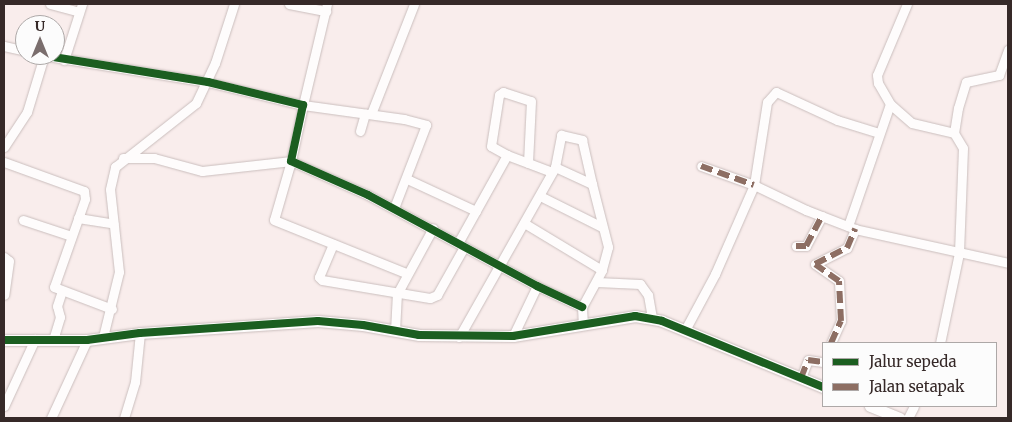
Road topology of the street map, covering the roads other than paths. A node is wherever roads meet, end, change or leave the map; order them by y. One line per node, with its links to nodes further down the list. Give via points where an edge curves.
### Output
1 (50, 4): 7 (street)
2 (234, 4): 12 (street)
3 (289, 4): 6 (street)
4 (414, 4): 15 (street)
5 (907, 4): 13 (street, via 877,75)
6 (326, 7): 14 (street)
7 (80, 8): 9 (street)
8 (1008, 50): 18 (street, via 999,75 966,82)
9 (65, 57)
10 (65, 60): 12 (street)
11 (40, 65): 19 (street, via 27,112)
12 (208, 82): 14 (street); 21 (street, via 191,108)
13 (890, 104): 17 (street); 18 (street, via 912,123)
14 (303, 105): 15 (street); 23 (street)
15 (368, 114): 16 (street); 27 (street, via 426,125)
16 (360, 131)
17 (879, 133): 29 (street, via 837,120 776,92 767,102); 39 (street)
18 (954, 134): 45 (street, via 963,148)
19 (4, 147)
20 (506, 155): 24 (street); 24 (street, via 491,146 502,92 531,101); 32 (street)
21 (122, 158): 23 (street, via 154,158 202,172); 37 (street, via 112,178)
22 (4, 162): 34 (street, via 83,190 85,199)
23 (291, 162): 31 (street); 42 (street, via 274,220)
24 (528, 162): 26 (street)
25 (701, 166): 29 (street)
26 (554, 170): 28 (street); 28 (street, via 561,135 582,140); 30 (street)
27 (407, 179): 31 (street); 32 (street)
28 (592, 184): 38 (street)
29 (754, 185): 33 (street); 60 (street, via 715,274)
30 (540, 196): 36 (street); 38 (street)
31 (394, 208): 40 (street)
32 (476, 211): 43 (street)
33 (822, 216): 39 (street); 44 (street, via 806,246)
34 (78, 218): 37 (street); 41 (street)
35 (24, 220): 41 (street)
36 (524, 223): 48 (street); 49 (street)
37 (114, 224): 57 (street, via 119,272)
38 (602, 227): 49 (street, via 608,254)
39 (852, 227): 45 (street); 70 (street, via 848,248 815,264 839,281 841,321)
40 (433, 228): 43 (street); 50 (street)
41 (71, 236): 53 (street, via 54,287)
42 (332, 244): 50 (street); 54 (street, via 321,280)
43 (461, 245): 48 (street); 54 (street, via 435,296)
44 (796, 246)
45 (959, 253): 47 (street); 71 (street)
46 (4, 257): 55 (street, via 9,261)
47 (1008, 263)
48 (500, 266): 52 (street); 65 (street)
49 (602, 270): 51 (street)
50 (406, 273): 54 (street)
51 (597, 282): 56 (street); 58 (street, via 640,284 648,295)
52 (537, 286): 56 (street); 63 (street)
53 (62, 291): 57 (street); 68 (street, via 57,306 60,317)
54 (397, 294): 61 (street)
55 (4, 295)
56 (582, 307): 59 (street)
57 (112, 309): 64 (street)
58 (652, 317): 59 (street, via 635,316); 60 (street)
59 (583, 324): 63 (street)
60 (685, 330): 73 (street)
61 (395, 331): 62 (street, via 318,321); 65 (street)
62 (140, 333): 64 (street); 79 (street, via 135,382)
63 (513, 336): 65 (street)
64 (103, 337): 69 (street)
65 (459, 337)
66 (35, 339): 67 (street); 68 (street); 75 (street)
67 (4, 340)
68 (53, 340): 69 (street)
69 (87, 340): 78 (street)
70 (831, 342)
71 (940, 342)
72 (822, 362): 73 (street, via 808,360)
73 (801, 378): 74 (street)
74 (822, 387)
75 (4, 406)
76 (873, 407): 80 (street)
77 (913, 407): 80 (street)
78 (51, 418)
79 (124, 418)
80 (901, 418)

